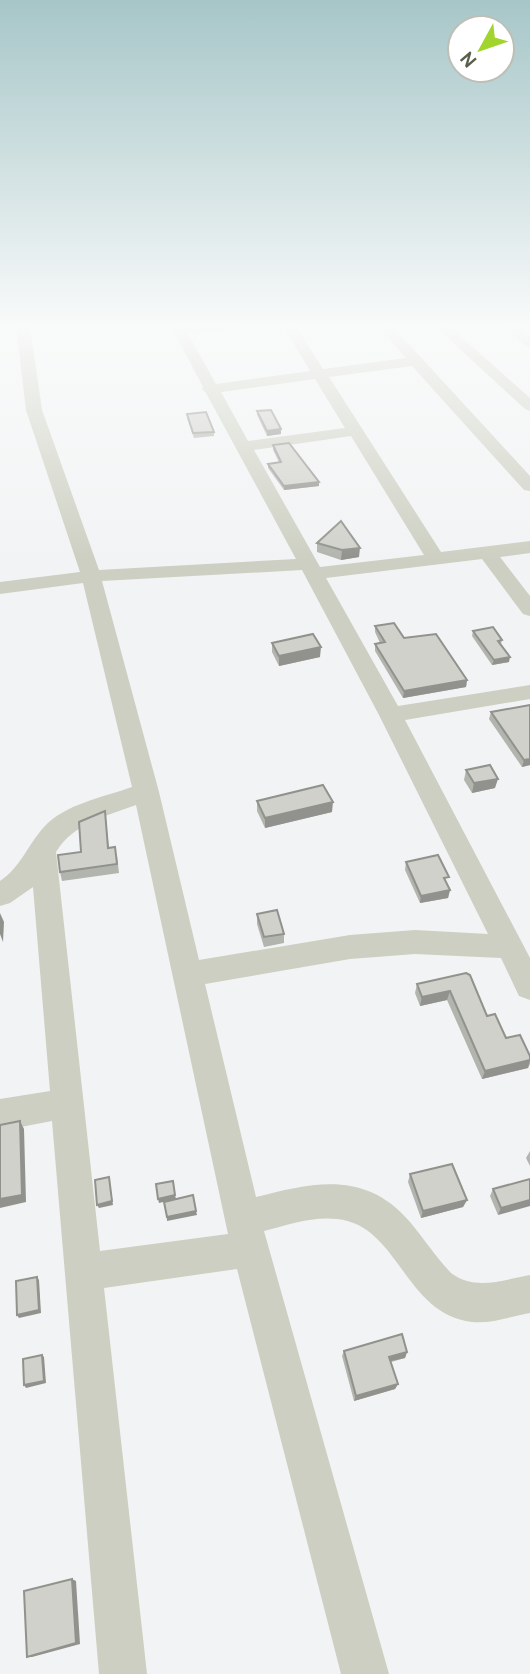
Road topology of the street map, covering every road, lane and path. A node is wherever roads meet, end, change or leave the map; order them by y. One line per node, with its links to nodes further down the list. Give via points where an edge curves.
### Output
1 (33, 404): 12 (street)
2 (218, 404): 6 (street)
3 (338, 404): 5 (street)
4 (455, 404): 7 (street)
5 (355, 431): 6 (street); 10 (street)
6 (242, 447): 11 (street)
7 (530, 486)
8 (530, 547): 9 (street)
9 (487, 553): 10 (street); 14 (street)
10 (436, 559): 11 (street)
11 (311, 569): 12 (street); 16 (street)
12 (91, 576): 13 (street); 17 (street)
13 (0, 588)
14 (530, 610)
15 (530, 692): 16 (street)
16 (391, 715): 20 (street)
17 (146, 792): 18 (street, via 78,816 54,833); 21 (street)
18 (43, 853): 19 (street, via 25,878); 23 (lane)
19 (0, 895)
20 (509, 947): 21 (street, via 415,942 350,947); 22 (street)
21 (187, 974): 25 (street)
22 (530, 988)
23 (67, 1103): 24 (street); 26 (lane)
24 (0, 1115)
25 (247, 1234): 26 (street); 27 (street, via 326,1201 341,1200 363,1206 388,1223 446,1294 469,1303); 29 (street)
26 (83, 1272): 28 (lane)
27 (530, 1294)
28 (123, 1674)
29 (365, 1674)

